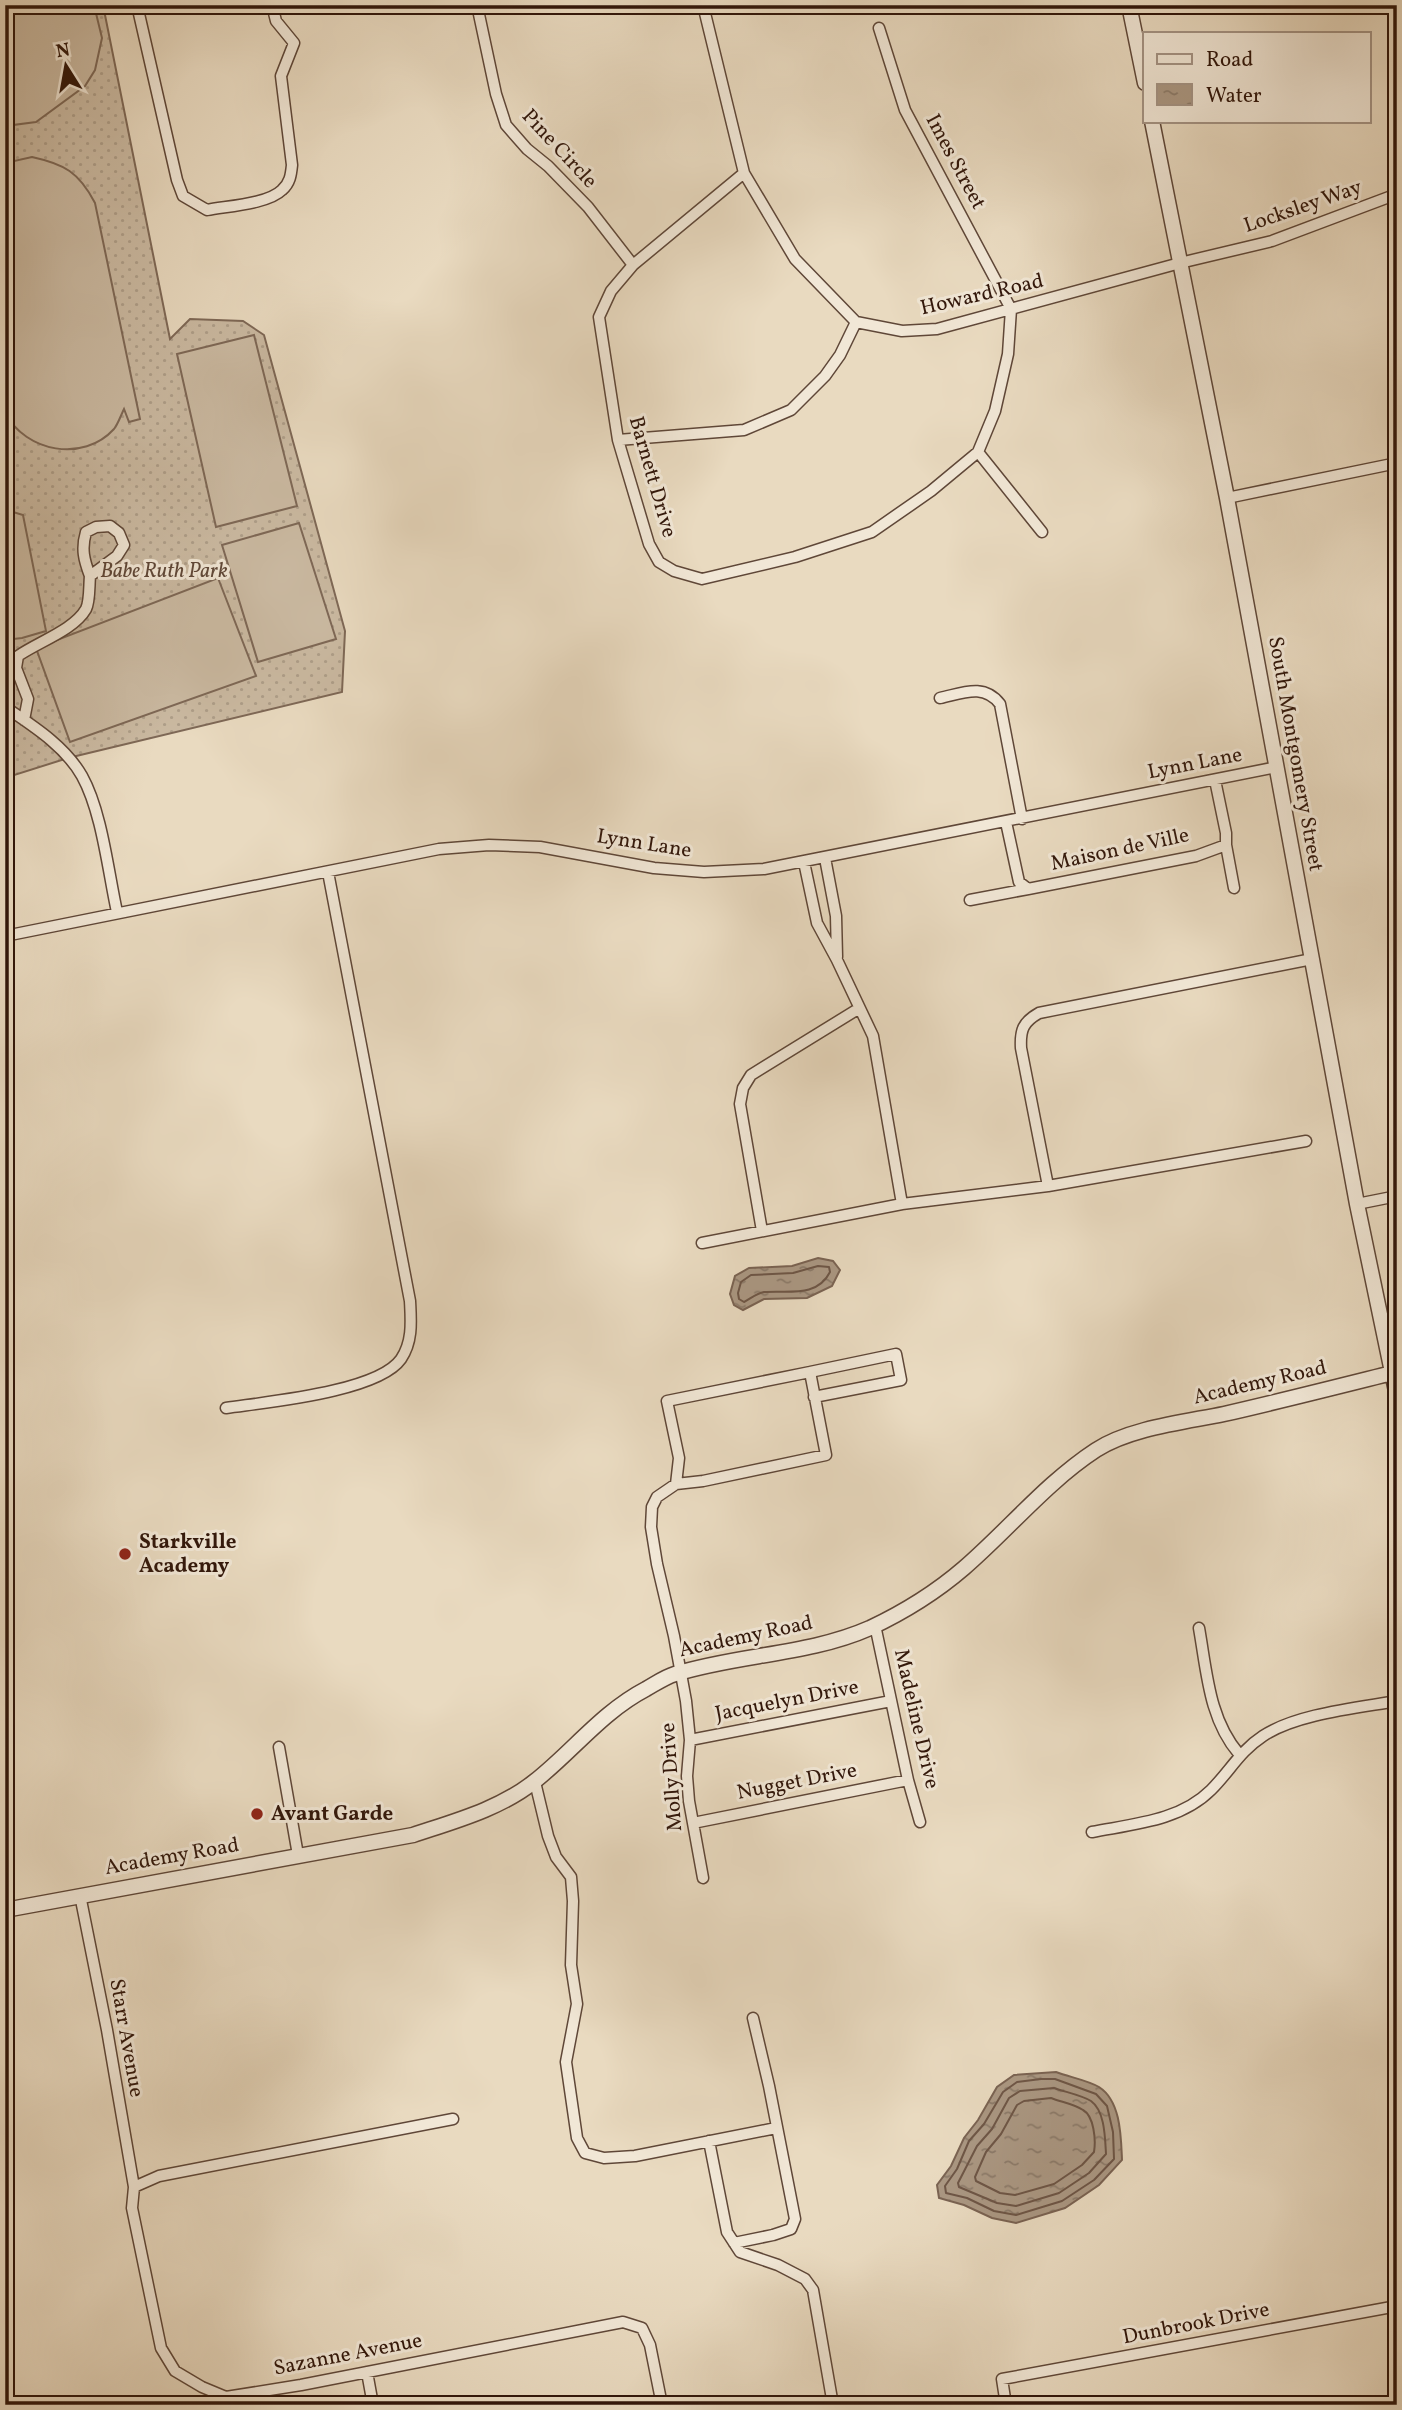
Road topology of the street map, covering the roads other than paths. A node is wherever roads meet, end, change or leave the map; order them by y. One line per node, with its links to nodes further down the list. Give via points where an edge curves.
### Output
1 (137, 5): 2 (street, via 177,180 183,196 207,210 265,199 281,192 290,180 281,76 294,43 276,21)
2 (272, 5)
3 (477, 5): 12 (street, Pine Circle, via 506,125 588,207)
4 (703, 5): 9 (street)
5 (1129, 5): 7 (street)
6 (880, 28): 13 (street, Imes Street, via 905,110)
7 (1143, 73)
8 (1152, 122): 11 (street, South Montgomery Street)
9 (744, 173): 12 (street, Barnett Drive); 14 (street, via 795,259)
10 (1397, 194): 11 (street, Locksley Way, via 1272,241)
11 (1180, 263): 13 (street, Howard Road); 18 (street, South Montgomery Street)
12 (632, 265): 15 (street, Barnett Drive, via 611,291 599,317)
13 (1011, 309): 14 (street, Howard Road, via 937,329 902,331); 16 (street, Barnett Drive, via 1008,354 995,411)
14 (856, 322): 15 (street, via 825,376 790,410 744,430)
15 (618, 440): 16 (street, Barnett Drive, via 649,544 659,562 702,579 795,557 872,532)
16 (978, 452): 19 (street)
17 (1397, 463): 18 (street)
18 (1227, 498): 24 (street, South Montgomery Street)
19 (1042, 532)
20 (90, 576): 20 (street, via 124,545 110,526 86,533 82,545); 23 (street, via 87,608 69,626 18,656 16,668 28,699)
21 (940, 698): 26 (street, via 982,690 1000,704)
22 (5, 708): 23 (street)
23 (24, 720): 35 (street, via 81,774 94,802)
24 (1276, 768): 25 (street, Lynn Lane); 37 (street, South Montgomery Street)
25 (1215, 780): 26 (street, Lynn Lane); 28 (street)
26 (1022, 819): 27 (street, Lynn Lane)
27 (1006, 822): 29 (street, Lynn Lane); 33 (street, Maison de Ville, via 1019,882)
28 (1226, 845): 32 (street); 33 (street, Maison de Ville, via 1196,856)
29 (825, 858): 30 (street, Lynn Lane); 38 (street, via 836,916)
30 (804, 862): 31 (street, Lynn Lane, via 704,872 654,868 540,847 489,845 439,849); 38 (street, via 817,923)
31 (328, 872): 35 (street, Lynn Lane); 51 (street, via 410,1301 410,1339 390,1370 369,1381)
32 (1234, 887)
33 (1028, 889): 34 (street)
34 (970, 900)
35 (117, 912): 36 (street, Lynn Lane)
36 (5, 936)
37 (1312, 959): 41 (street, via 1039,1013 1027,1020 1020,1032 1021,1048); 44 (street, South Montgomery Street)
38 (837, 960): 39 (street)
39 (858, 1009): 43 (street, via 873,1037); 45 (street, via 751,1075 743,1088 740,1104)
40 (1306, 1140): 41 (street)
41 (1048, 1186): 43 (street)
42 (1397, 1196): 44 (street)
43 (902, 1204): 45 (street)
44 (1357, 1204): 48 (street, South Montgomery Street)
45 (762, 1231): 46 (street)
46 (702, 1243)
47 (810, 1371): 50 (street); 50 (street, via 896,1354 899,1367 901,1380); 52 (street, via 667,1401 680,1458)
48 (1392, 1373): 49 (street, South Montgomery Street); 53 (street, Academy Road, via 1129,1435 1099,1448 1063,1474 964,1569 922,1601)
49 (1397, 1395)
50 (814, 1397): 52 (street, via 826,1455)
51 (226, 1408)
52 (676, 1484): 55 (street, Molly Drive, via 657,1497 650,1527)
53 (875, 1625): 55 (street, Academy Road, via 807,1647); 56 (street, Madeline Drive)
54 (1199, 1628): 60 (street, via 1213,1707 1226,1739)
55 (681, 1673): 58 (street, Molly Drive); 62 (street, Academy Road, via 631,1697)
56 (891, 1700): 58 (street, Jacquelyn Drive); 61 (street, Madeline Drive)
57 (1397, 1701): 60 (street, via 1292,1722 1264,1735)
58 (690, 1740): 64 (street, Molly Drive, via 687,1776)
59 (279, 1747): 66 (street)
60 (1239, 1755): 65 (street, via 1211,1790 1187,1808 1152,1821)
61 (908, 1780): 63 (street, Madeline Drive); 64 (street, Nugget Drive)
62 (535, 1782): 66 (street, Academy Road, via 501,1802 413,1835); 73 (street, via 552,1847 571,1877 571,1965 577,2004 566,2062 577,2138 586,2153 604,2158)
63 (920, 1822)
64 (693, 1823): 67 (street, Molly Drive)
65 (1092, 1832)
66 (298, 1855): 68 (street, Academy Road)
67 (703, 1878)
68 (80, 1895): 69 (street, Academy Road); 74 (street, Starr Avenue)
69 (5, 1910)
70 (752, 2018): 72 (street)
71 (453, 2119): 74 (street, via 159,2176)
72 (776, 2128): 73 (street); 75 (street, via 795,2219 791,2228)
73 (709, 2141): 75 (street, via 727,2232)
74 (134, 2187): 78 (street, Sazanne Avenue, via 132,2208 161,2348 175,2371)
75 (734, 2243): 81 (street, via 740,2252 805,2279 813,2290)
76 (1397, 2306): 82 (street, Dunbrook Drive, via 1002,2379)
77 (367, 2372): 78 (street, Sazanne Avenue); 79 (street); 80 (street, Sazanne Avenue, via 623,2322 642,2328 650,2345)
78 (226, 2401)
79 (373, 2405)
80 (662, 2405)
81 (833, 2405)
82 (1006, 2405)

